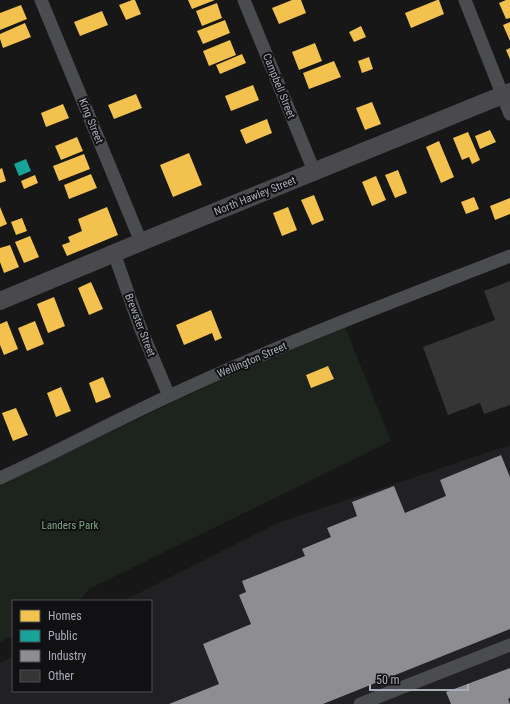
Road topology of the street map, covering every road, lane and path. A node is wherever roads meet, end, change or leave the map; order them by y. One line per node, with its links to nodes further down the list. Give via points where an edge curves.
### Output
1 (41, 0): 7 (street, King Street)
2 (244, 0): 6 (street, Campbell Street)
3 (465, 0): 4 (street)
4 (506, 93): 5 (street); 6 (street, North Hawley Street)
5 (510, 114)
6 (314, 171): 7 (street, North Hawley Street)
7 (141, 242): 8 (street, North Hawley Street)
8 (114, 253): 10 (street, North Hawley Street); 11 (street, Brewster Street, via 140,327)
9 (510, 256): 11 (street, Wellington Street, via 347,319)
10 (0, 301)
11 (169, 396): 12 (street, Wellington Street)
12 (0, 478)
13 (510, 645): 14 (street)
14 (360, 704)

